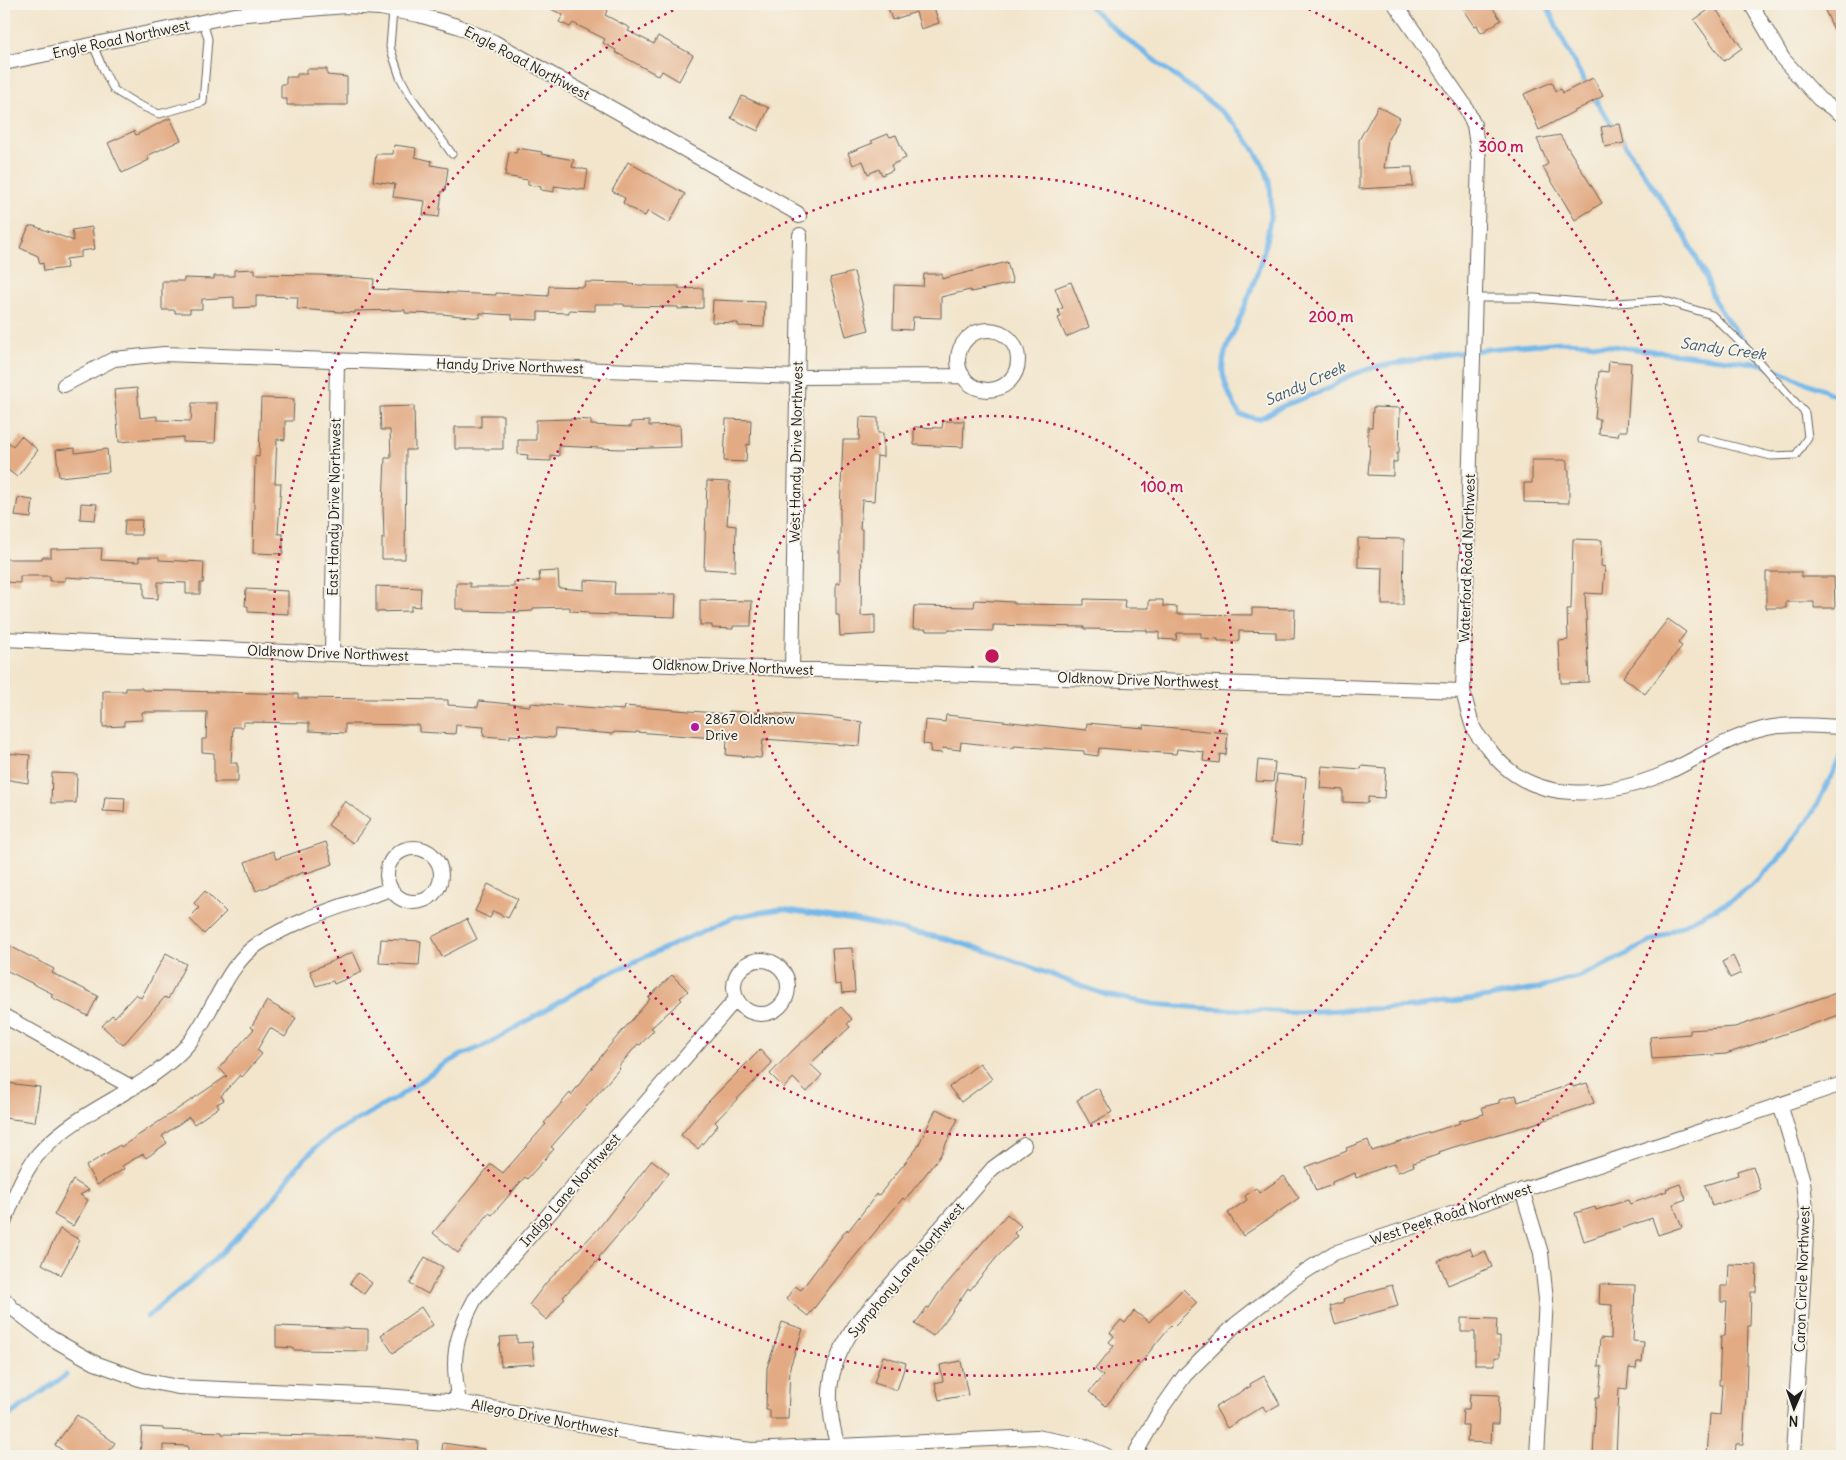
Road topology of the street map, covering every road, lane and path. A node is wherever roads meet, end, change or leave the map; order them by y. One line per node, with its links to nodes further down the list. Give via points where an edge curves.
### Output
1 (1395, 4): 11 (street, Waterford Road Northwest, via 1464,104 1474,125 1479,159)
2 (1750, 4): 7 (street, via 1783,59 1818,99)
3 (393, 11): 4 (street, Engle Road Northwest, via 346,6); 8 (lane, via 390,47 400,78); 9 (street, Engle Road Northwest, via 457,26 494,42)
4 (203, 22): 5 (street, Engle Road Northwest); 5 (lane, via 208,38 204,102 160,114 114,90)
5 (93, 45): 6 (street, Engle Road Northwest)
6 (4, 64)
7 (1842, 115)
8 (452, 154)
9 (798, 216)
10 (800, 235): 14 (street, West Handy Drive Northwest)
11 (1475, 298): 16 (lane, via 1535,298 1603,304 1662,300 1712,315 1805,413 1808,437 1796,455 1771,456); 20 (street, Waterford Road Northwest)
12 (337, 360): 14 (street, Handy Drive Northwest); 15 (street, Handy Drive Northwest, via 164,354 114,359); 18 (street, East Handy Drive Northwest)
13 (963, 376): 13 (street, via 969,384 988,390 1007,383 1017,366 1014,346 1008,339 991,331 973,335 960,349 959,368); 14 (street, Handy Drive Northwest)
14 (798, 377): 19 (street, West Handy Drive Northwest)
15 (64, 385)
16 (1700, 438)
17 (4, 639): 18 (street, Oldknow Drive Northwest)
18 (332, 654): 19 (street, Oldknow Drive Northwest)
19 (792, 669): 20 (street, Oldknow Drive Northwest)
20 (1463, 691): 21 (street, Waterford Road Northwest, via 1474,729 1497,761 1530,784 1571,794 1625,787 1666,772 1733,738 1761,729 1790,725)
21 (1842, 727)
22 (391, 889): 26 (street, via 287,928 256,946 232,971 207,1018 188,1044 165,1066)
23 (736, 1000): 32 (street, Indigo Lane Northwest, via 475,1299 462,1322 455,1350 454,1376)
24 (4, 1016): 26 (street)
25 (1842, 1084): 27 (street, West Peek Road Northwest)
26 (133, 1088): 30 (street, via 70,1125 41,1151 22,1178)
27 (1780, 1104): 29 (street, West Peek Road Northwest); 37 (street, Caron Circle Northwest, via 1803,1181 1807,1219)
28 (1024, 1145): 33 (street, Symphony Lane Northwest, via 993,1168 857,1323 843,1344 832,1372 829,1397 831,1422)
29 (1522, 1190): 35 (street, West Peek Road Northwest, via 1334,1253 1295,1278 1236,1324 1185,1375 1158,1412); 36 (street, via 1540,1253 1546,1299)
30 (4, 1223)
31 (4, 1299): 32 (street, Allegro Drive Northwest, via 51,1338 95,1363 142,1380 178,1387)
32 (460, 1402): 33 (street, Allegro Drive Northwest, via 640,1435 750,1450)
33 (838, 1446): 34 (street, Allegro Drive Northwest, via 1036,1437 1084,1446)
34 (1107, 1456)
35 (1134, 1456)
36 (1537, 1456)
37 (1793, 1456)

